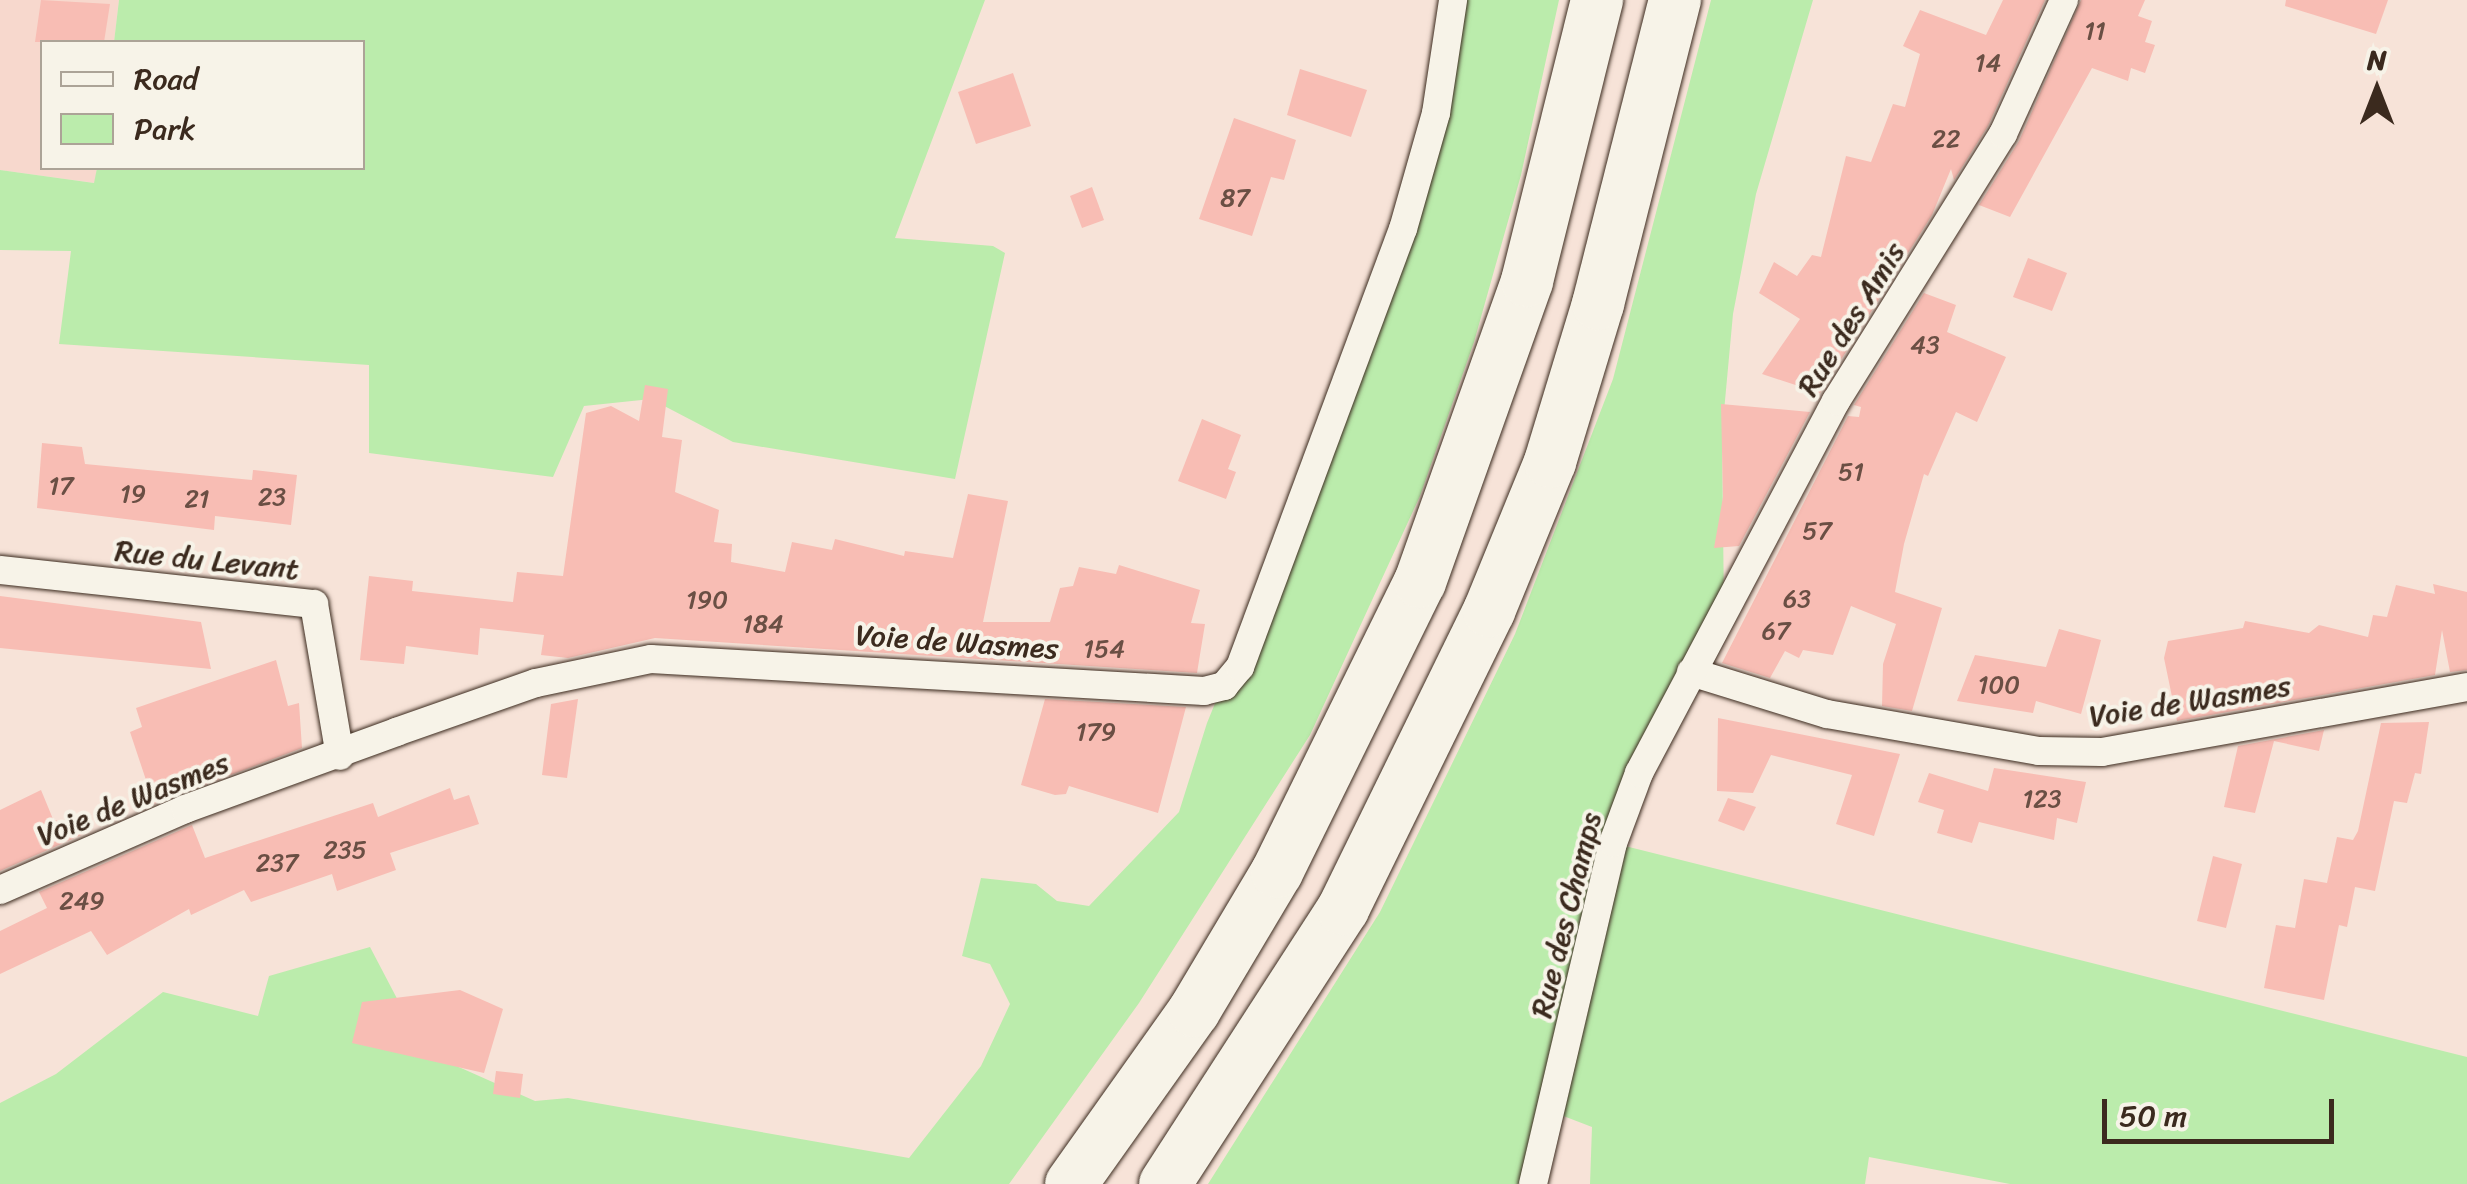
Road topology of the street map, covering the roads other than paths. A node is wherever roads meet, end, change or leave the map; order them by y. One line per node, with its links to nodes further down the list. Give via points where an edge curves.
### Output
1 (1453, 0): 8 (street, Voie de Wasmes, via 1436,113 1403,229 1240,668 1224,686 1204,692 651,659 536,682)
2 (1598, 0): 10 (highway, via 1527,281 1420,582 1276,872 1194,1011)
3 (1675, 0): 11 (highway, via 1550,462 1489,611 1343,909)
4 (2064, 0): 6 (street, Rue des Amis, via 2003,134 1836,401)
5 (0, 570): 8 (street, Rue du Levant, via 314,604)
6 (1691, 672): 7 (street, Voie de Wasmes, via 1827,714 2039,751 2102,752); 12 (street, Rue des Champs, via 1638,773 1613,843)
7 (2467, 686)
8 (340, 756): 9 (street, Voie de Wasmes, via 185,810)
9 (0, 890)
10 (1071, 1184)
11 (1165, 1184)
12 (1534, 1184)

